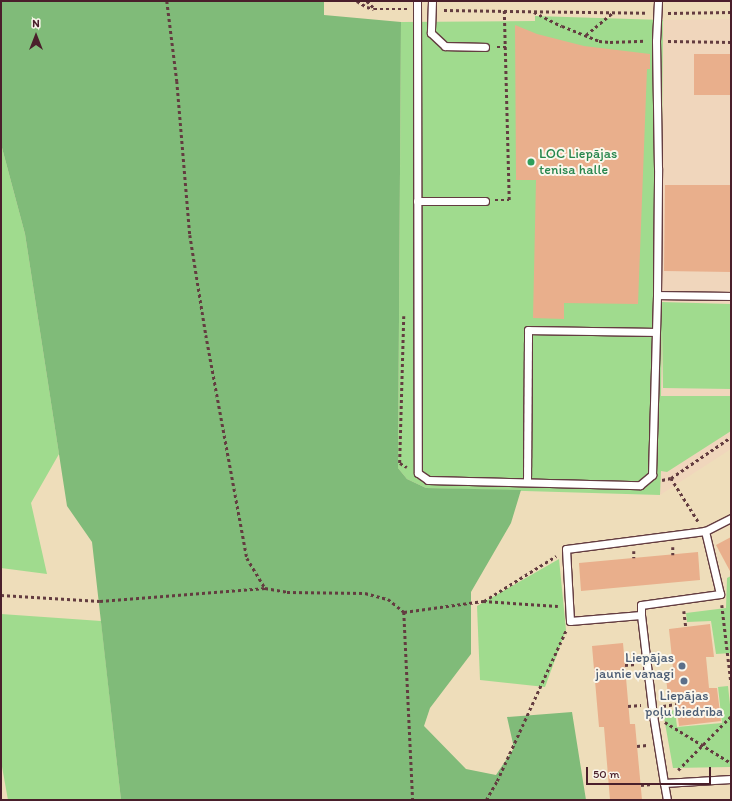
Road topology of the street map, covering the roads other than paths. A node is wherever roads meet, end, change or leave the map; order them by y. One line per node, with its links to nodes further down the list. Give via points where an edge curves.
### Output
1 (417, 1): 5 (lane)
2 (432, 1): 4 (lane, via 431,33 445,46)
3 (658, 1): 7 (lane)
4 (485, 47)
5 (417, 200): 6 (lane); 10 (lane, via 418,473 428,480)
6 (485, 200)
7 (656, 295): 8 (lane); 9 (lane)
8 (731, 296)
9 (655, 332): 10 (lane, via 652,475 640,485); 10 (lane, via 528,330)
10 (527, 481)
11 (731, 518): 12 (lane)
12 (705, 532): 13 (lane, via 720,594 641,605); 13 (lane, via 566,549 570,621)
13 (641, 615): 15 (lane)
14 (731, 779): 15 (lane)
15 (664, 783): 16 (lane)
16 (667, 800)

